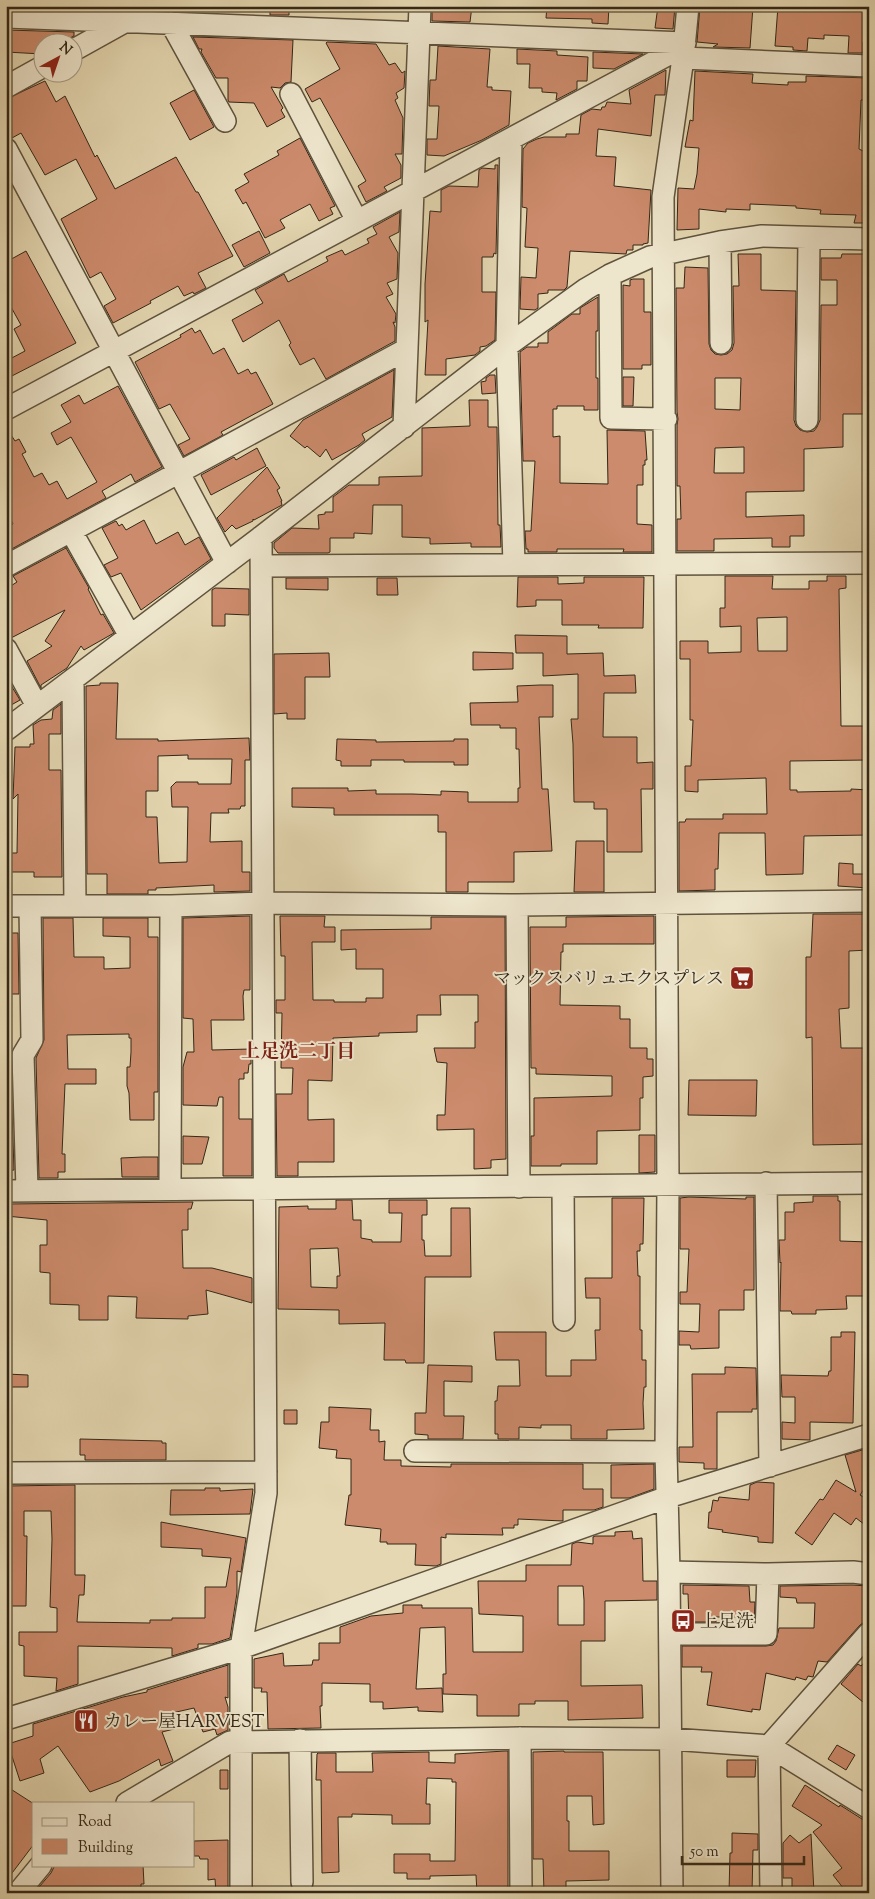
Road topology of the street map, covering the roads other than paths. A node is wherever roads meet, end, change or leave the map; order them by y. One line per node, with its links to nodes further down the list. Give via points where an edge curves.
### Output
1 (420, 6): 6 (street)
2 (688, 6): 8 (street)
3 (6, 17): 4 (street)
4 (126, 21): 5 (street); 7 (street)
5 (171, 23): 6 (street); 13 (street)
6 (419, 34): 8 (street); 16 (street)
7 (82, 45)
8 (684, 49): 9 (street); 14 (street); 21 (street, via 664,197)
9 (869, 66)
10 (32, 73): 11 (street)
11 (6, 87)
12 (290, 94): 17 (street)
13 (225, 121)
14 (511, 139): 16 (street); 24 (street)
15 (6, 149): 26 (street)
16 (413, 192): 17 (street); 25 (street)
17 (358, 221): 26 (street)
18 (809, 238): 19 (street); 20 (street, via 762,236); 29 (street)
19 (869, 239)
20 (720, 242): 21 (street); 23 (street)
21 (664, 254): 22 (street); 28 (street)
22 (610, 275): 24 (street); 28 (street, via 611,418)
23 (721, 343)
24 (507, 346): 30 (street); 36 (street)
25 (406, 350): 30 (street); 31 (street)
26 (114, 352): 27 (street); 31 (street)
27 (6, 409)
28 (666, 418): 37 (street)
29 (807, 420)
30 (404, 427): 33 (street)
31 (179, 474): 32 (street); 34 (street)
32 (71, 532): 38 (street); 40 (street)
33 (261, 537): 34 (street); 39 (street)
34 (227, 563): 40 (street)
35 (869, 563): 37 (street)
36 (514, 564): 37 (street); 39 (street)
37 (666, 564): 46 (street)
38 (6, 566)
39 (262, 566): 47 (street)
40 (130, 636): 42 (street)
41 (6, 649): 43 (street)
42 (73, 679): 43 (street); 51 (street)
43 (38, 706): 44 (street)
44 (6, 730)
45 (869, 901): 46 (street)
46 (667, 902): 48 (street); 57 (street)
47 (263, 903): 48 (street); 52 (street); 59 (street)
48 (517, 905): 55 (street)
49 (6, 906): 50 (street)
50 (30, 906): 51 (street); 60 (street, via 32,1040 23,1055)
51 (75, 906): 52 (street)
52 (170, 906): 58 (street)
53 (766, 1183): 54 (street); 57 (street); 65 (street)
54 (869, 1183)
55 (519, 1186): 56 (street); 59 (street)
56 (563, 1186): 57 (street); 61 (street)
57 (668, 1186): 64 (street)
58 (170, 1188): 59 (street); 60 (street)
59 (264, 1189): 66 (street)
60 (16, 1190)
61 (564, 1320)
62 (869, 1435): 65 (street)
63 (415, 1451): 64 (street)
64 (666, 1452): 68 (street)
65 (770, 1466): 68 (street)
66 (266, 1472): 67 (street); 74 (street, via 266,1493)
67 (6, 1473)
68 (668, 1497): 69 (street); 74 (street)
69 (669, 1572): 70 (street); 72 (street)
70 (768, 1574): 71 (street); 72 (street, via 766,1634)
71 (869, 1574)
72 (670, 1634): 77 (street)
73 (869, 1634): 80 (street)
74 (240, 1648): 75 (street); 79 (street)
75 (6, 1719)
76 (520, 1738): 77 (street); 78 (street); 87 (street)
77 (671, 1739): 80 (street); 88 (street)
78 (300, 1740): 79 (street); 84 (street)
79 (240, 1741): 81 (street, via 230,1742); 86 (street)
80 (769, 1746): 82 (street); 89 (street)
81 (129, 1802)
82 (869, 1808)
83 (40, 1866): 85 (street)
84 (302, 1882)
85 (18, 1893)
86 (241, 1893)
87 (521, 1893)
88 (672, 1893)
89 (771, 1893)

